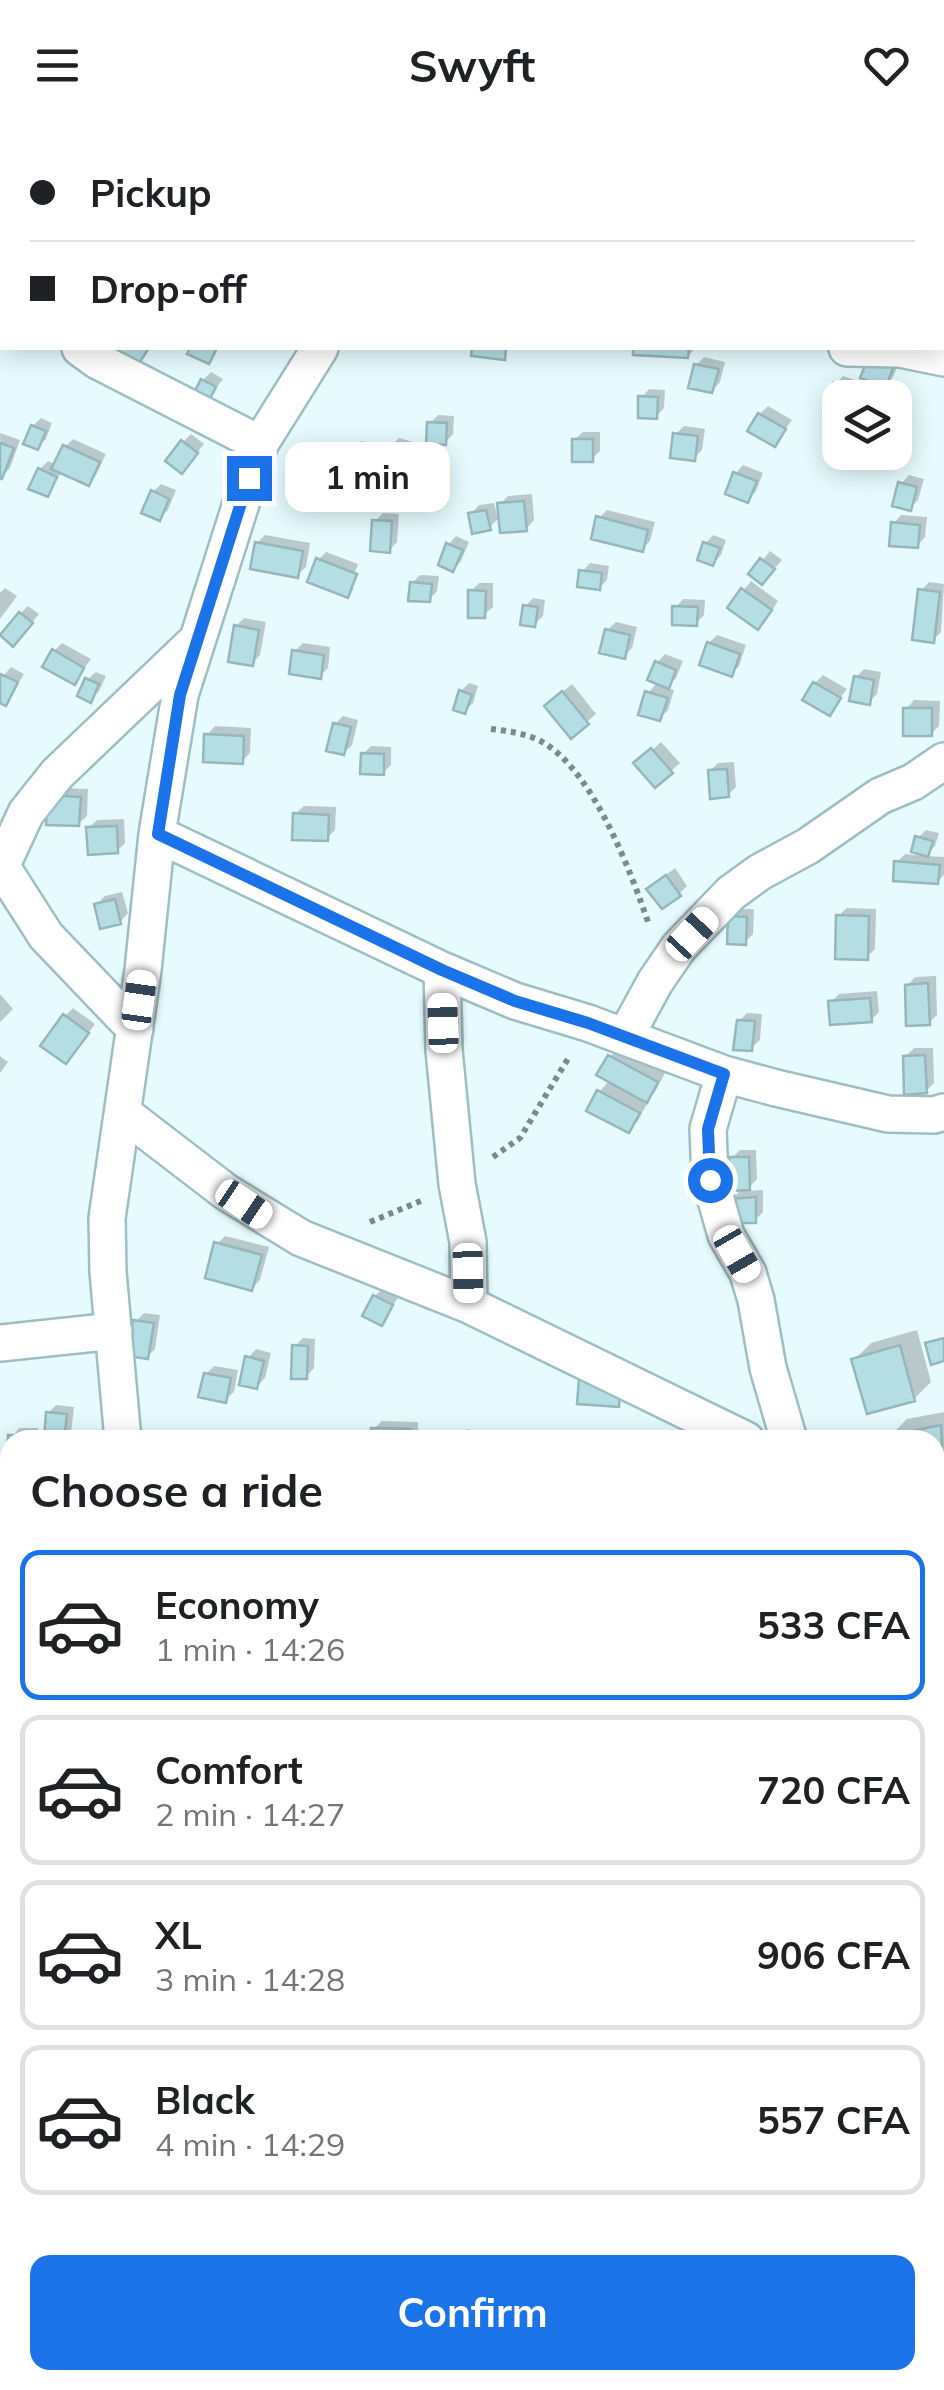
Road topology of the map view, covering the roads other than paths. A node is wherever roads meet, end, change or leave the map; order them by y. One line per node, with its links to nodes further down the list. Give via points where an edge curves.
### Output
1 (83, 350): 5 (street)
2 (319, 350): 5 (street)
3 (905, 350): 4 (street)
4 (944, 358)
5 (260, 444): 6 (street)
6 (194, 644): 8 (street); 9 (street, via 57,774 26,813)
7 (944, 761): 12 (street, via 730,892 679,947)
8 (158, 834): 10 (street); 11 (street)
9 (0, 867): 11 (street, via 46,936)
10 (442, 970): 12 (street); 16 (street)
11 (134, 1030): 15 (street)
12 (625, 1036): 13 (street)
13 (724, 1074): 14 (street, via 888,1114); 21 (street, via 708,1129 710,1180 726,1235 748,1273)
14 (944, 1112)
15 (122, 1114): 16 (street, via 301,1238); 17 (street, via 107,1218)
16 (469, 1304): 20 (street)
17 (114, 1330): 18 (street); 19 (street)
18 (0, 1343)
19 (122, 1430)
20 (726, 1430)
21 (786, 1430)

